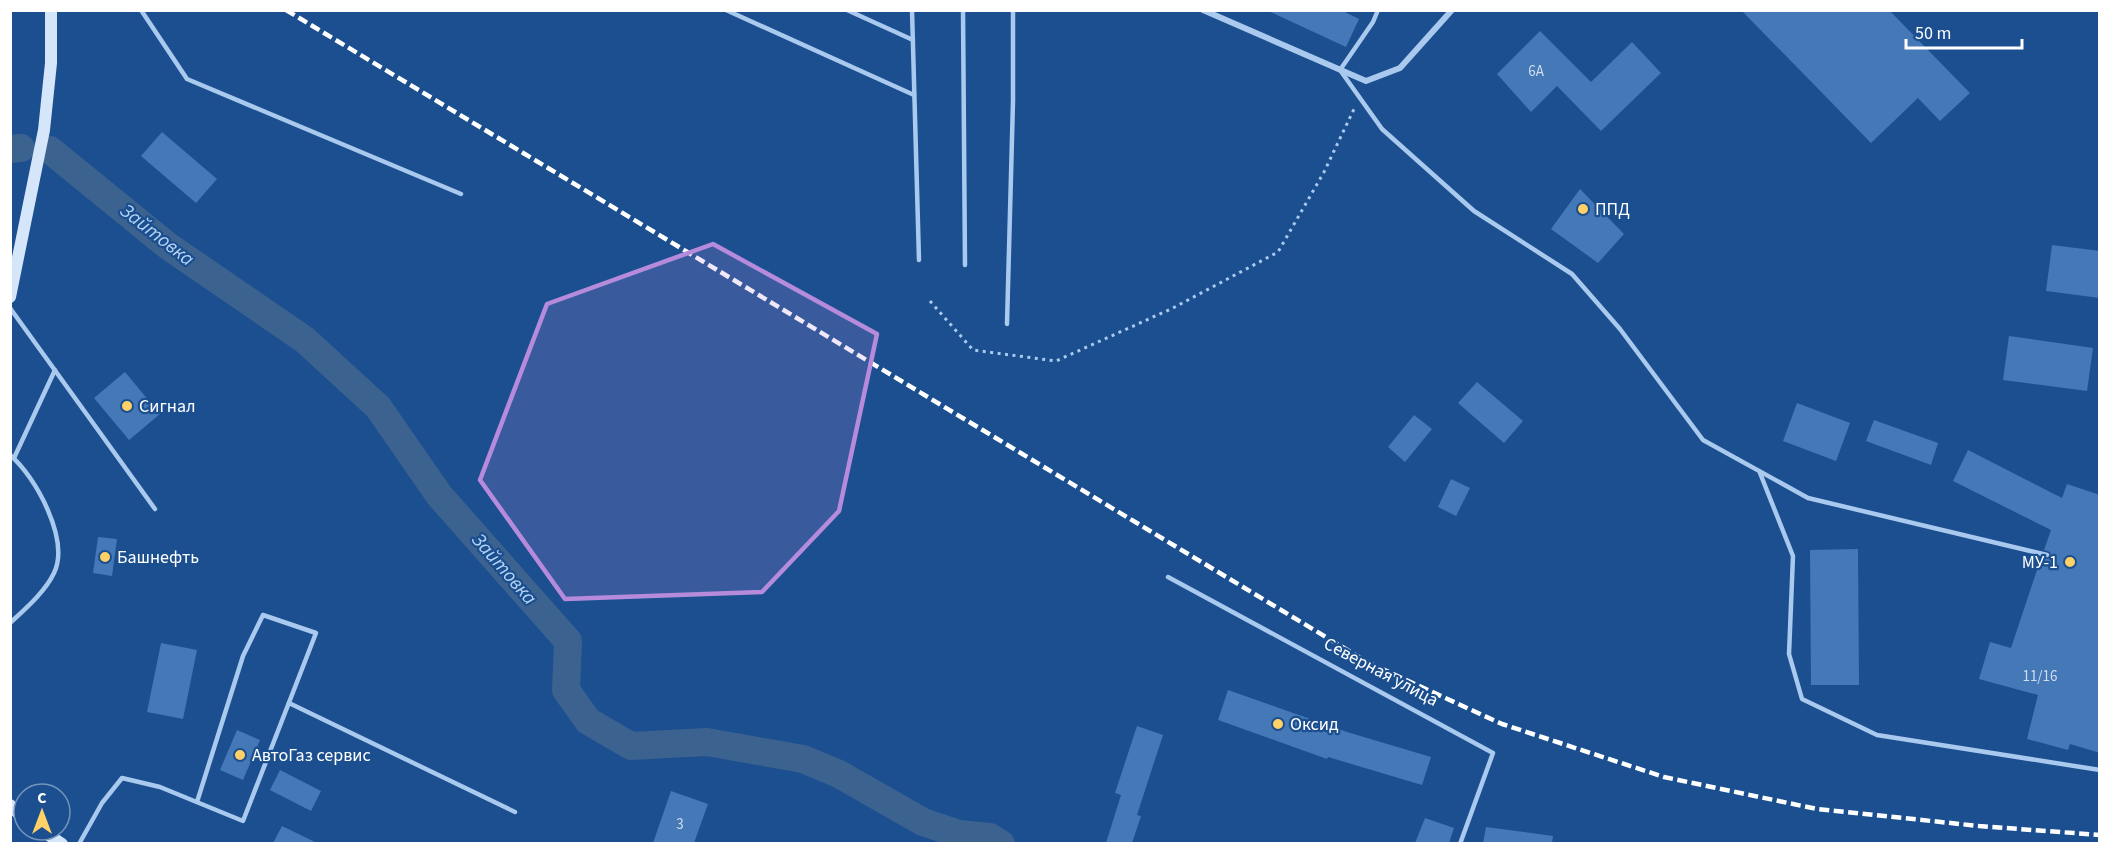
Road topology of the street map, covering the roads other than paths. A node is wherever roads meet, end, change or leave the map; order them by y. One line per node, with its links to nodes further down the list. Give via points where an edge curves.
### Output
1 (51, 10): 17 (main road, via 51,63 44,130)
2 (141, 10): 14 (lane, via 187,79)
3 (726, 10): 13 (lane)
4 (847, 10): 11 (lane)
5 (912, 10): 11 (lane)
6 (963, 10): 16 (lane)
7 (1012, 10): 19 (lane)
8 (1203, 10): 12 (street)
9 (1378, 10): 12 (lane)
10 (1452, 10): 12 (street, via 1400,69 1366,81)
11 (913, 40): 13 (lane)
12 (1340, 70): 22 (lane, via 1382,129 1474,211 1572,274 1620,329 1703,440)
13 (914, 95): 15 (lane)
14 (461, 194)
15 (919, 260)
16 (965, 265)
17 (10, 297)
18 (10, 308): 20 (lane)
19 (1007, 324)
20 (55, 370): 21 (lane); 23 (lane)
21 (12, 457): 26 (lane, via 50,514 57,563 49,581)
22 (1760, 471): 24 (lane, via 1808,498); 28 (lane, via 1793,556 1789,654 1802,699 1876,735)
23 (155, 509)
24 (2047, 555)
25 (1168, 577): 32 (lane, Северная улица, via 1493,753)
26 (10, 623)
27 (289, 703): 29 (lane, via 243,821); 29 (lane, via 316,633 263,615 243,656); 30 (lane)
28 (2100, 770)
29 (197, 802): 31 (lane, via 160,787 122,778)
30 (515, 812)
31 (79, 843)
32 (1460, 843)

